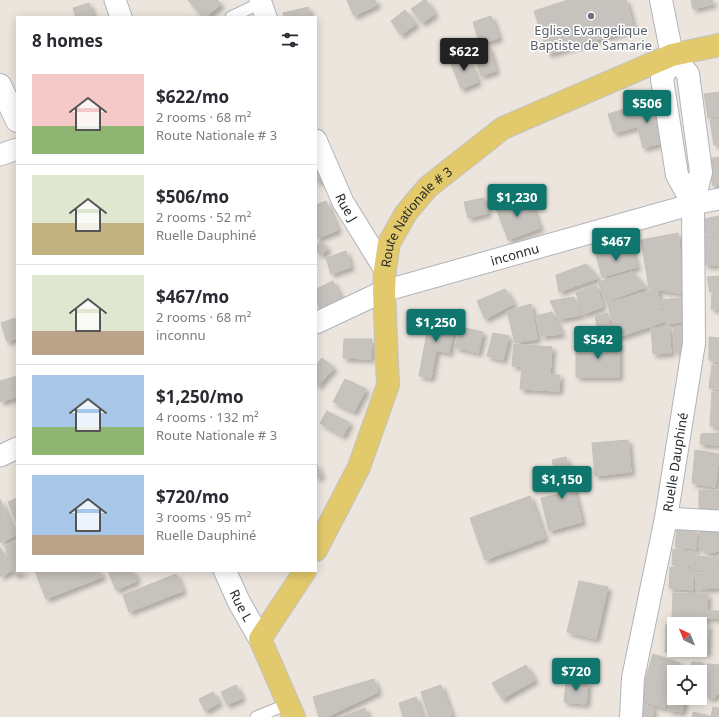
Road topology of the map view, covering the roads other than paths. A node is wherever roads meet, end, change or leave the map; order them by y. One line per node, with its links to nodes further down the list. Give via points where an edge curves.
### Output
1 (115, 0): 4 (street)
2 (662, 0): 7 (street)
3 (264, 5): 5 (lane)
4 (121, 16)
5 (234, 16)
6 (719, 46): 7 (main road, Route Nationale # 3)
7 (672, 55): 14 (street, Ruelle Dauphiné, via 688,74 701,172); 15 (main road, Route Nationale # 3, via 503,128 428,187 406,212 389,243)
8 (0, 85): 9 (street)
9 (16, 119)
10 (317, 142): 15 (street, Rue J, via 343,202)
11 (16, 148): 12 (street)
12 (0, 155)
13 (719, 199): 14 (street, inconnu)
14 (693, 204): 15 (street, inconnu); 19 (street, Ruelle Dauphiné, via 694,343)
15 (385, 281): 16 (street, inconnu); 21 (main road, Route Nationale # 3, via 388,385 359,466)
16 (317, 322)
17 (16, 448): 18 (street)
18 (0, 456)
19 (666, 518): 20 (street); 27 (street, Ruelle Dauphiné, via 633,678)
20 (719, 521)
21 (317, 548)
22 (225, 572): 24 (street, Rue L)
23 (304, 572): 24 (main road)
24 (260, 639): 25 (main road)
25 (291, 711): 26 (lane)
26 (256, 717)
27 (631, 717)

